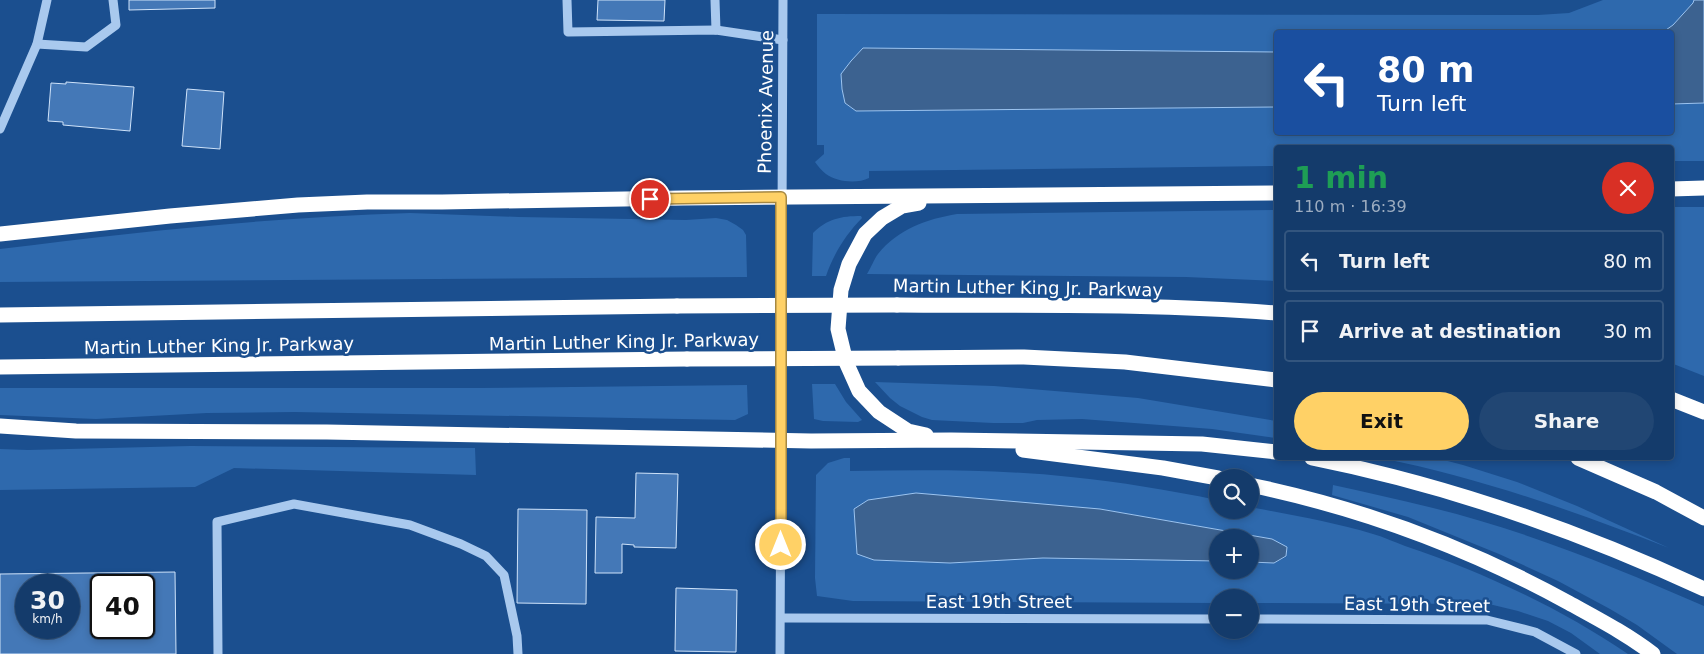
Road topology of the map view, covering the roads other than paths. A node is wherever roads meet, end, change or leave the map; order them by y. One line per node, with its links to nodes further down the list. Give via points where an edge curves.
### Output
1 (47, 0): 8 (street)
2 (113, 0): 8 (street, via 116,25 86,47)
3 (567, 0): 6 (street, via 568,32)
4 (715, 0): 6 (street)
5 (783, 0): 7 (street, Phoenix Avenue)
6 (716, 30): 7 (street)
7 (783, 40): 14 (street, Phoenix Avenue)
8 (37, 44): 9 (street)
9 (0, 129)
10 (1704, 188): 11 (highway)
11 (1674, 189)
12 (1274, 192): 13 (highway)
13 (965, 196): 14 (highway); 23 (highway, via 902,206 865,234 849,264 841,290 838,329 846,362 859,391 879,412 908,431)
14 (781, 197): 15 (highway, via 348,202); 24 (street, Phoenix Avenue)
15 (0, 234)
16 (1274, 313): 17 (highway, Martin Luther King Jr. Parkway, bridge, via 1136,307 897,305)
17 (0, 316)
18 (0, 367): 19 (highway, Martin Luther King Jr. Parkway, bridge, via 1024,357 1125,362)
19 (1274, 380)
20 (1674, 400): 21 (highway)
21 (1704, 412)
22 (0, 426): 24 (highway, via 76,431 347,432)
23 (951, 440): 24 (highway); 25 (highway, via 1202,444); 28 (highway)
24 (781, 441): 32 (street, Phoenix Avenue)
25 (1274, 452)
26 (1321, 460): 31 (highway, via 1398,477 1492,505 1624,554)
27 (1583, 460): 30 (highway, via 1656,492)
28 (1209, 476)
29 (1259, 487): 39 (highway, via 1342,508 1479,558 1522,577 1603,621)
30 (1704, 518)
31 (1704, 589)
32 (781, 618): 33 (street, East 19th Street); 37 (street, Phoenix Avenue)
33 (1209, 619)
34 (1259, 619): 38 (street, East 19th Street, via 1487,620 1535,632)
35 (218, 654): 36 (street, via 217,522 294,504 410,525 486,556 504,575)
36 (518, 654)
37 (780, 654)
38 (1576, 654)
39 (1653, 654)

